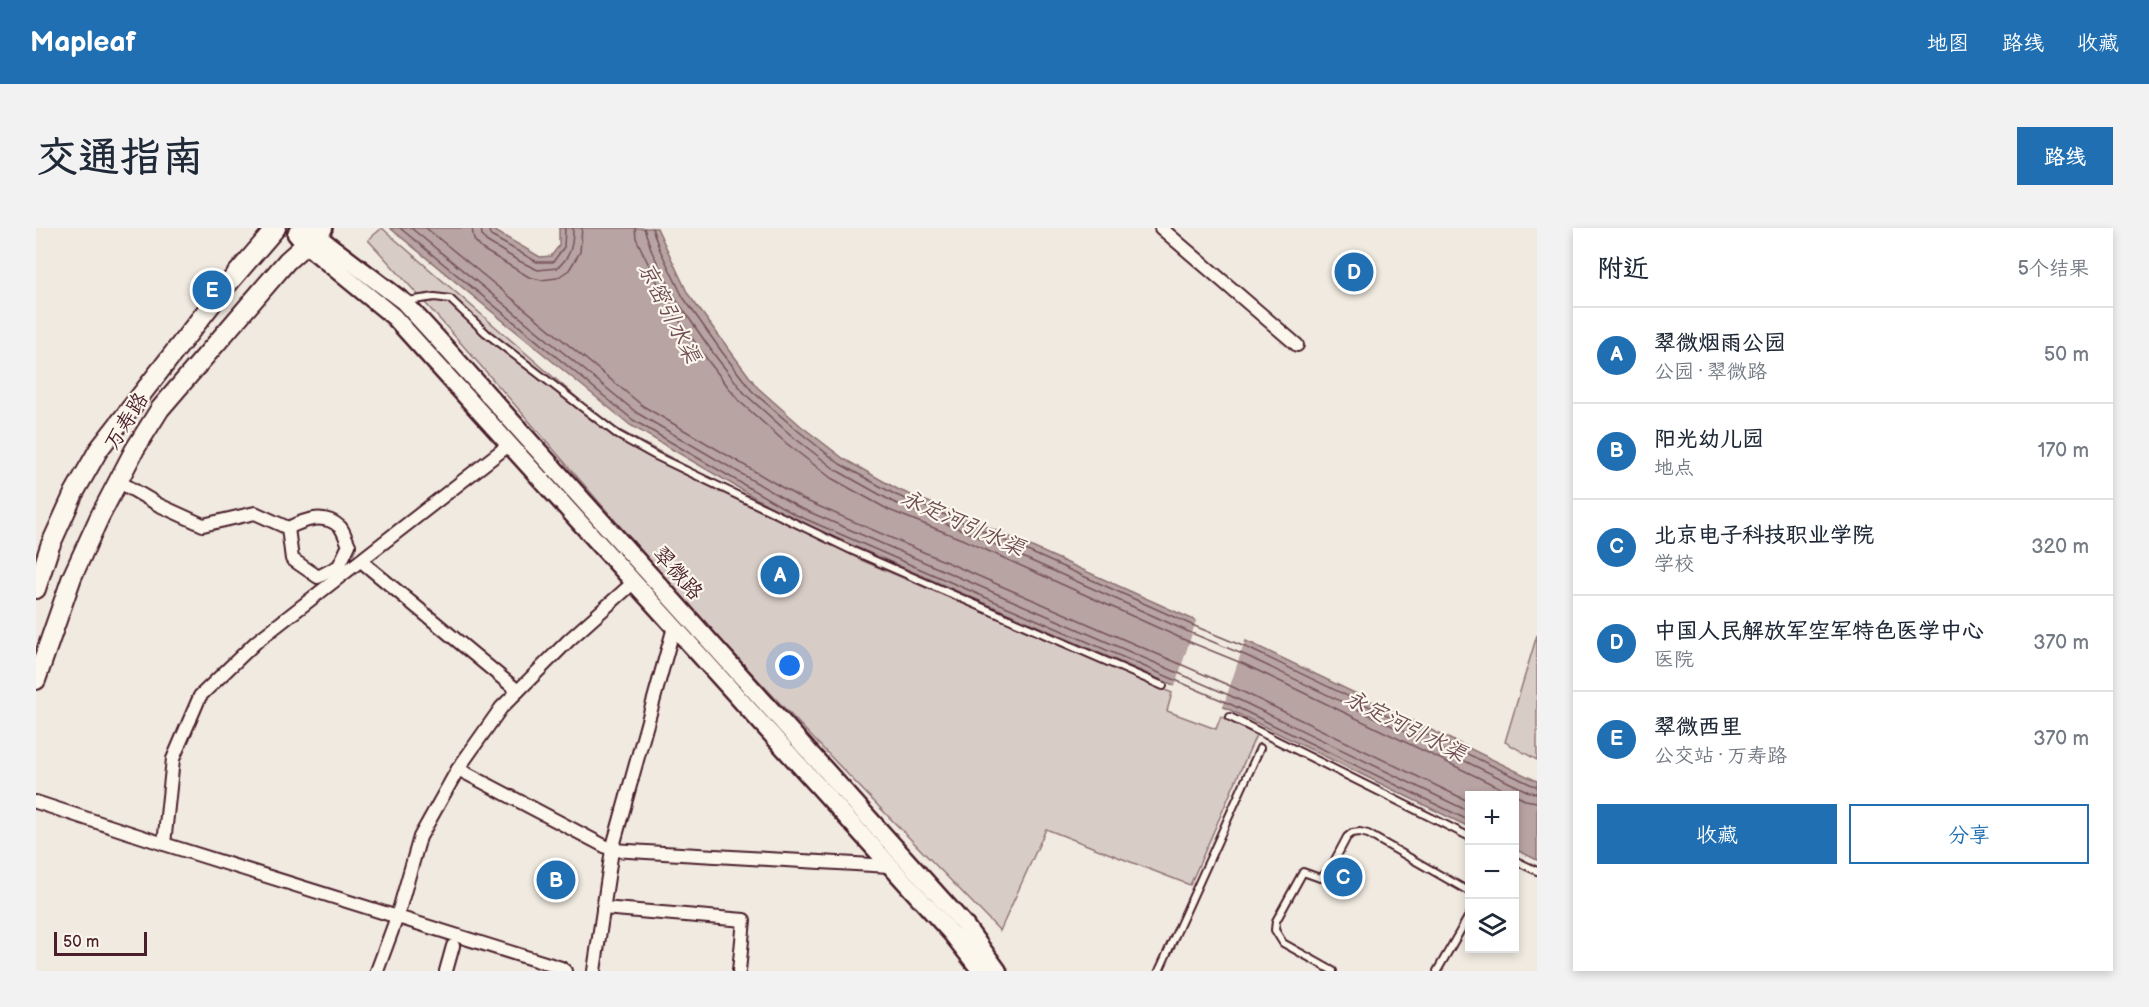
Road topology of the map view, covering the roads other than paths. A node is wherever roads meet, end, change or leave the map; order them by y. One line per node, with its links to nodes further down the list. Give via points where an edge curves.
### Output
1 (276, 228): 12 (main road, 万寿路, via 99,449 50,546)
2 (291, 228): 4 (main road, 翠微路)
3 (1161, 228): 6 (street)
4 (311, 234): 5 (main road, 翠微路); 7 (main road, 翠微路, via 394,317); 8 (main road, 万寿路, via 160,409)
5 (404, 302): 15 (lane, via 450,299 486,333 627,440 853,551); 38 (main road, 翠微路, via 964,924)
6 (1297, 345)
7 (510, 444): 10 (street); 11 (main road, 翠微路)
8 (118, 481): 9 (street, via 203,525 255,513); 14 (main road, 万寿路, via 72,577)
9 (288, 528): 9 (street, via 315,518 341,528 349,545 339,566 318,577 292,559)
10 (361, 561): 16 (street); 22 (street, via 256,642 200,696 173,759)
11 (634, 582): 13 (main road, 翠微路); 16 (street)
12 (36, 589)
13 (674, 627): 23 (street); 25 (main road, 翠微路)
14 (36, 680)
15 (1163, 686)
16 (518, 691): 19 (street, via 501,708)
17 (1230, 717): 21 (lane)
18 (1260, 748): 39 (lane)
19 (458, 769): 23 (street); 29 (street, via 420,837)
20 (36, 802): 22 (street)
21 (1465, 834)
22 (164, 844): 29 (street)
23 (612, 850): 25 (street); 28 (street)
24 (1519, 862): 26 (lane)
25 (890, 866): 37 (main road, 翠微路)
26 (1537, 871)
27 (1465, 889): 40 (lane, via 1368,834 1352,833 1329,871 1320,878 1303,872 1275,921 1275,930 1283,943)
28 (603, 908): 35 (street); 36 (street, via 744,920)
29 (397, 917): 32 (street); 34 (street)
30 (1465, 923): 41 (lane)
31 (453, 946): 33 (street)
32 (377, 971)
33 (446, 971)
34 (565, 971)
35 (594, 971)
36 (739, 971)
37 (981, 971)
38 (998, 971)
39 (1159, 971)
40 (1333, 971)
41 (1437, 971)

